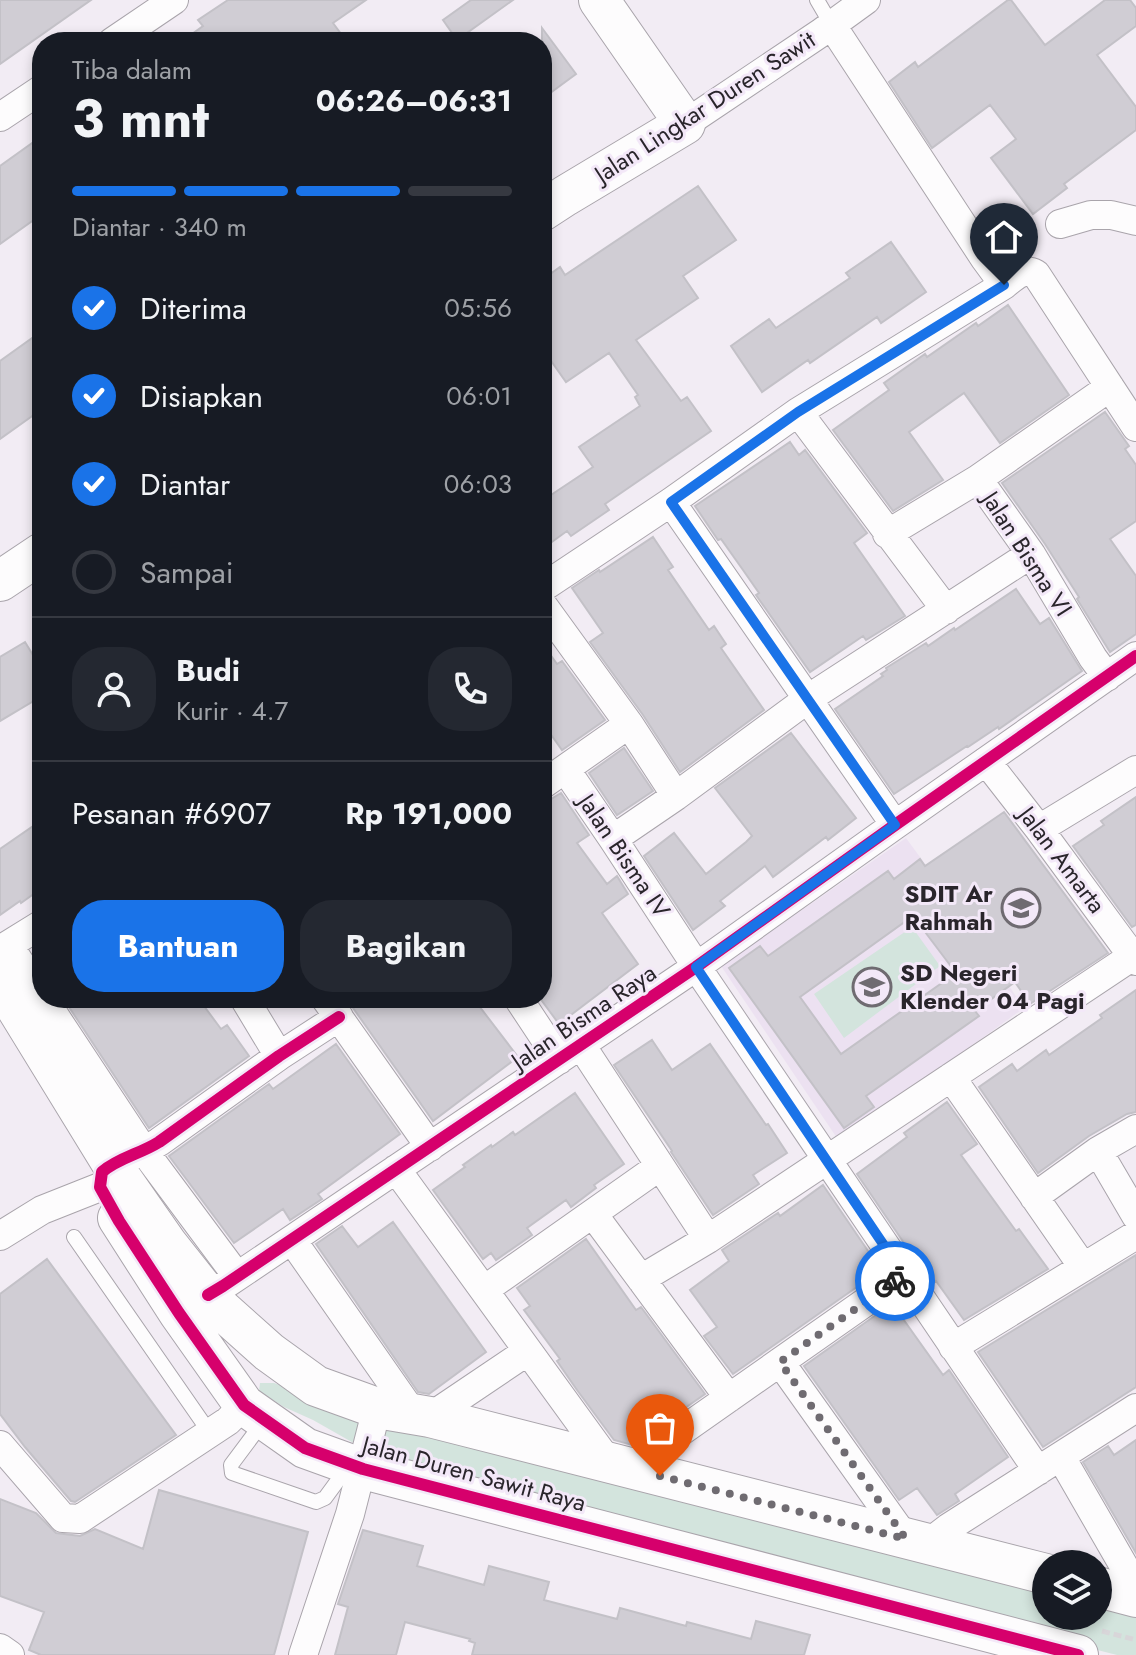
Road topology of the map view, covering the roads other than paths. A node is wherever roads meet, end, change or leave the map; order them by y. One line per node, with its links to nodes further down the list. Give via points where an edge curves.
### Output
1 (174, 0): 5 (street)
2 (599, 0): 8 (street)
3 (866, 0): 4 (street, Jalan Lingkar Duren Sawit)
4 (824, 12): 8 (street, Jalan Lingkar Duren Sawit, via 822,32); 12 (street, via 985,259)
5 (127, 32)
6 (32, 96): 7 (street)
7 (0, 117)
8 (685, 124): 9 (street, Jalan Lingkar Duren Sawit)
9 (552, 204)
10 (1136, 221): 11 (street, via 1091,215)
11 (1060, 224)
12 (1013, 278): 13 (street, via 1036,274); 14 (street)
13 (1110, 387): 15 (street); 16 (street)
14 (798, 412): 17 (street); 18 (street)
15 (1136, 427)
16 (978, 479): 18 (street, Jalan Bisma VI); 19 (street, Jalan Bisma VI)
17 (671, 502): 22 (street); 27 (street)
18 (887, 534): 23 (street)
19 (1031, 554): 23 (street); 26 (street, Jalan Bisma VI)
20 (32, 560): 21 (street)
21 (0, 581)
22 (552, 581)
23 (946, 610): 27 (street)
24 (552, 618): 28 (street)
25 (1136, 656): 26 (street, Jalan Bisma Raya)
26 (1107, 677): 29 (street, Jalan Bisma Raya)
27 (809, 698): 33 (street); 34 (street)
28 (629, 724): 30 (street); 33 (street)
29 (986, 761): 34 (street, Jalan Bisma Raya); 35 (street, Jalan Amarta)
30 (566, 770): 32 (street, Jalan Bisma IV); 36 (street, Jalan Bisma IV)
31 (1136, 770): 35 (street)
32 (552, 779)
33 (676, 796): 36 (street)
34 (895, 825): 40 (street, Jalan Bisma Raya)
35 (1039, 829): 38 (street, Jalan Amarta)
36 (613, 839): 40 (street, Jalan Bisma IV)
37 (32, 933): 39 (street)
38 (1135, 957): 48 (street)
39 (3, 959): 41 (street); 54 (street, Jalan Duren Sawit Raya)
40 (696, 967): 46 (street, Jalan Bisma Raya); 52 (street, Jalan Bisma IV)
41 (32, 987)
42 (48, 1008): 54 (street)
43 (250, 1008): 47 (street)
44 (332, 1008): 47 (street); 50 (street)
45 (527, 1008): 46 (street)
46 (570, 1053): 50 (street, Jalan Bisma Raya); 53 (street)
47 (279, 1056): 54 (street)
48 (951, 1077): 52 (street); 56 (street)
49 (1136, 1129): 51 (street)
50 (430, 1147): 55 (street, Jalan Bisma Raya)
51 (1098, 1151): 56 (street); 58 (street)
52 (826, 1160): 62 (street); 65 (street, Jalan Bisma IV)
53 (660, 1166): 57 (street); 62 (street)
54 (118, 1167): 60 (street); 67 (street, Jalan Duren Sawit Raya, via 167,1244); 74 (street, Jalan Duren Sawit Raya, via 119,1221 179,1313)
55 (396, 1169): 63 (street, Jalan Bisma Raya); 68 (street)
56 (1034, 1197): 64 (street)
57 (593, 1214): 66 (street); 68 (street)
58 (1136, 1216)
59 (1136, 1235): 64 (street)
60 (0, 1236)
61 (74, 1237): 76 (lane)
62 (708, 1239): 66 (street)
63 (292, 1240): 67 (street, Jalan Bisma Raya); 75 (street)
64 (1083, 1267): 69 (street)
65 (904, 1275): 69 (street, Jalan Bisma IV); 71 (street)
66 (641, 1279): 72 (street)
67 (222, 1286): 75 (street, Jalan Duren Sawit Raya, via 213,1302 316,1386)
68 (484, 1290): 70 (street)
69 (953, 1347): 78 (street, Jalan Bisma IV)
70 (528, 1351): 75 (street); 79 (street)
71 (780, 1362): 72 (street); 81 (street)
72 (729, 1398): 79 (street)
73 (1136, 1408): 78 (street)
74 (255, 1412): 76 (street); 80 (street, Jalan Duren Sawit Raya, via 305,1448); 80 (lane, via 232,1473 316,1502)
75 (407, 1413): 79 (street, Jalan Duren Sawit Raya); 80 (street)
76 (210, 1433): 77 (street, via 80,1519 63,1518)
77 (0, 1445)
78 (1049, 1464): 81 (street, via 948,1528); 83 (street, Jalan Bisma IV)
79 (620, 1466): 81 (street, Jalan Duren Sawit Raya)
80 (356, 1467): 88 (street, via 350,1514); 89 (street, Jalan Duren Sawit Raya)
81 (916, 1542): 82 (street, Jalan Duren Sawit Raya)
82 (1032, 1571)
83 (1136, 1587)
84 (1112, 1591): 85 (street)
85 (1136, 1597)
86 (0, 1648): 87 (street)
87 (10, 1655)
88 (303, 1655)
89 (1078, 1655)

